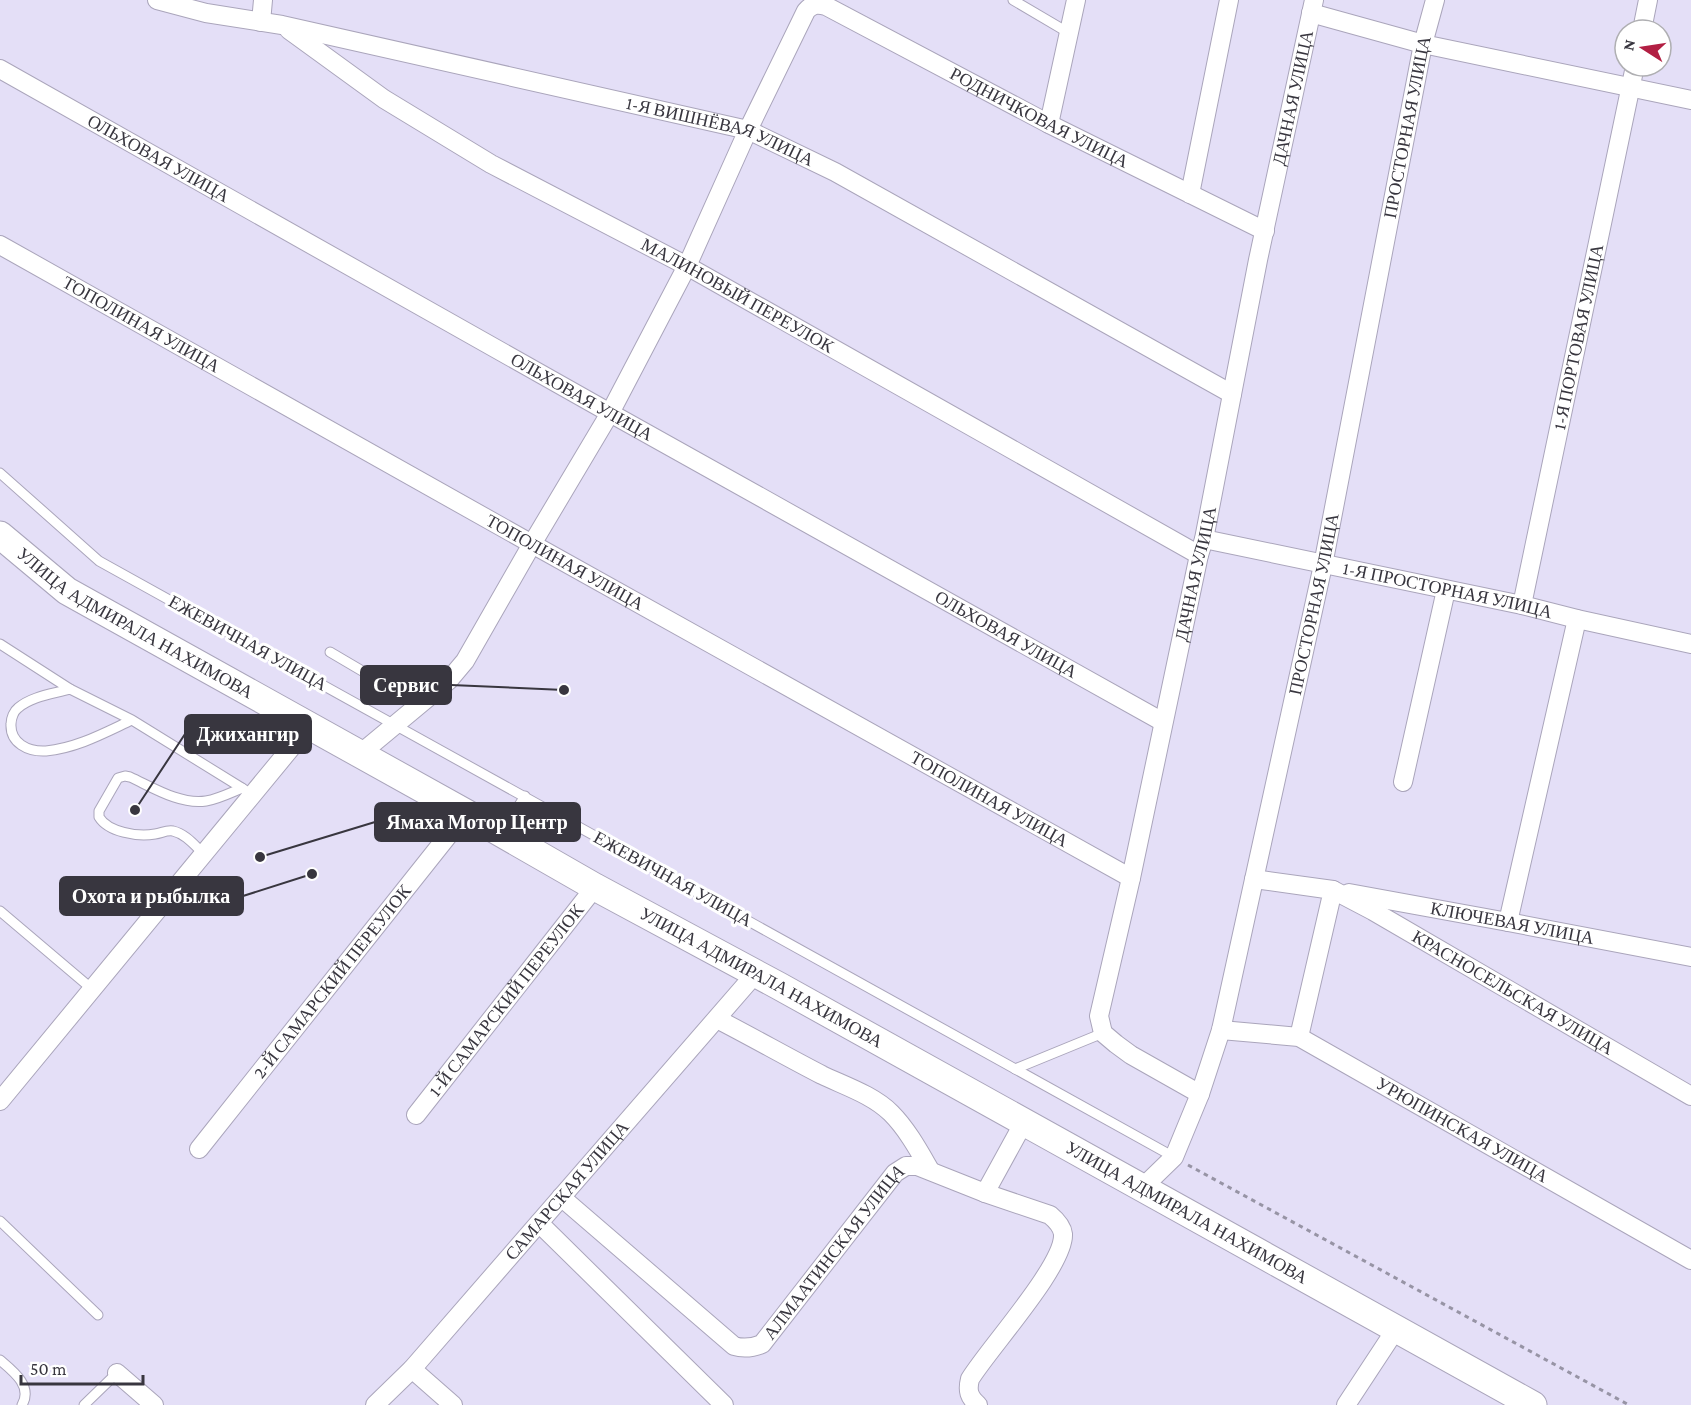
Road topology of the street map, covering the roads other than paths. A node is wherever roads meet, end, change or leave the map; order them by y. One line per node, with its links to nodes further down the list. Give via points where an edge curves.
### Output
1 (157, 0): 10 (street, 1-Я ВИШНЁВАЯ УЛИЦА, via 206,14)
2 (263, 0): 10 (street)
3 (1013, 0): 12 (lane)
4 (1076, 0): 12 (street)
5 (1229, 0): 20 (street)
6 (1435, 0): 13 (street, ПРОСТОРНАЯ УЛИЦА)
7 (1648, 0): 9 (street)
8 (1313, 6): 13 (street); 21 (street, ДАЧНАЯ УЛИЦА)
9 (1644, 18)
10 (261, 22): 11 (street, 1-Я ВИШНЁВАЯ УЛИЦА)
11 (282, 25): 19 (street, 1-Я ВИШНЁВАЯ УЛИЦА); 23 (street, МАЛИНОВЫЙ ПЕРЕУЛОК, via 384,99 491,164)
12 (1069, 33): 18 (street)
13 (1423, 44): 16 (street); 30 (street, ПРОСТОРНАЯ УЛИЦА)
14 (0, 69): 25 (street, ОЛЬХОВАЯ УЛИЦА)
15 (1632, 78): 16 (street, 1-Я ПОРТОВАЯ УЛИЦА)
16 (1630, 87): 17 (street); 32 (street, 1-Я ПОРТОВАЯ УЛИЦА)
17 (1691, 100)
18 (1048, 124): 19 (street, РОДНИЧКОВАЯ УЛИЦА, via 826,6 815,4 806,11); 20 (street, РОДНИЧКОВАЯ УЛИЦА)
19 (748, 130): 23 (street); 24 (street, 1-Я ВИШНЁВАЯ УЛИЦА, via 835,172)
20 (1190, 194): 21 (street, РОДНИЧКОВАЯ УЛИЦА)
21 (1265, 231): 24 (street, ДАЧНАЯ УЛИЦА)
22 (0, 245): 28 (street, ТОПОЛИНАЯ УЛИЦА)
23 (687, 266): 25 (street); 29 (street, МАЛИНОВЫЙ ПЕРЕУЛОК)
24 (1232, 394): 29 (street, ДАЧНАЯ УЛИЦА)
25 (610, 413): 28 (street); 40 (street, ОЛЬХОВАЯ УЛИЦА)
26 (0, 473): 41 (lane, ЕЖЕВИЧНАЯ УЛИЦА, via 99,561)
27 (0, 535): 42 (main road, УЛИЦА АДМИРАЛА НАХИМОВА, via 67,591)
28 (532, 544): 38 (street, via 465,661); 50 (street, ТОПОЛИНАЯ УЛИЦА)
29 (1201, 547): 30 (street, 1-Я ПРОСТОРНАЯ УЛИЦА); 40 (street, ДАЧНАЯ УЛИЦА)
30 (1323, 565): 31 (street, 1-Я ПРОСТОРНАЯ УЛИЦА); 51 (street, ПРОСТОРНАЯ УЛИЦА)
31 (1446, 590): 32 (street, 1-Я ПРОСТОРНАЯ УЛИЦА); 44 (street)
32 (1522, 605): 33 (street, 1-Я ПРОСТОРНАЯ УЛИЦА)
33 (1577, 620): 35 (street, 1-Я ПРОСТОРНАЯ УЛИЦА); 55 (street)
34 (0, 644): 37 (lane)
35 (1691, 644)
36 (330, 652): 38 (lane)
37 (70, 689): 39 (lane); 39 (lane, via 28,701 16,710 11,721 12,736 18,743 45,751 83,743)
38 (420, 705): 41 (street)
39 (132, 720): 45 (lane)
40 (1163, 722): 50 (street, ДАЧНАЯ УЛИЦА)
41 (396, 725): 43 (street); 46 (lane, ЕЖЕВИЧНАЯ УЛИЦА)
42 (309, 726): 43 (main road, УЛИЦА АДМИРАЛА НАХИМОВА); 45 (street)
43 (360, 754): 47 (main road, УЛИЦА АДМИРАЛА НАХИМОВА)
44 (1403, 782)
45 (247, 792): 49 (street); 49 (lane, via 199,802 130,777 118,778 99,811 106,826 146,835 175,832)
46 (525, 796): 48 (lane); 63 (lane, ЕЖЕВИЧНАЯ УЛИЦА)
47 (466, 813): 48 (main road, УЛИЦА АДМИРАЛА НАХИМОВА); 69 (street, 2-Й САМАРСКИЙ ПЕРЕУЛОК)
48 (502, 833): 52 (main road, УЛИЦА АДМИРАЛА НАХИМОВА)
49 (204, 854): 58 (street)
50 (1131, 878): 61 (street, ДАЧНАЯ УЛИЦА, via 1099,1016)
51 (1254, 879): 53 (street, КЛЮЧЕВАЯ УЛИЦА); 60 (street, ПРОСТОРНАЯ УЛИЦА)
52 (595, 887): 57 (main road, УЛИЦА АДМИРАЛА НАХИМОВА); 67 (street, 1-Й САМАРСКИЙ ПЕРЕУЛОК)
53 (1333, 890): 55 (street, КЛЮЧЕВАЯ УЛИЦА); 62 (street); 65 (street, КРАСНОСЕЛЬСКАЯ УЛИЦА)
54 (0, 911): 58 (lane)
55 (1508, 922): 56 (street, КЛЮЧЕВАЯ УЛИЦА)
56 (1691, 957)
57 (756, 973): 59 (street, САМАРСКАЯ УЛИЦА); 68 (main road, УЛИЦА АДМИРАЛА НАХИМОВА)
58 (92, 989): 66 (street)
59 (717, 1019): 71 (street, via 890,1112); 74 (street, САМАРСКАЯ УЛИЦА)
60 (1221, 1030): 62 (street, УРЮПИНСКАЯ УЛИЦА); 64 (street, ПРОСТОРНАЯ УЛИЦА)
61 (1103, 1033): 63 (lane); 64 (street, via 1131,1055)
62 (1299, 1037): 77 (street, УРЮПИНСКАЯ УЛИЦА)
63 (1015, 1069): 70 (lane, ЕЖЕВИЧНАЯ УЛИЦА)
64 (1200, 1094): 70 (street, ПРОСТОРНАЯ УЛИЦА)
65 (1691, 1096)
66 (0, 1101)
67 (416, 1114)
68 (1024, 1122): 72 (main road, УЛИЦА АДМИРАЛА НАХИМОВА); 73 (street)
69 (199, 1149)
70 (1174, 1157): 72 (street, ПРОСТОРНАЯ УЛИЦА)
71 (930, 1170): 73 (street, АЛМААТИНСКАЯ УЛИЦА); 74 (street, АЛМААТИНСКАЯ УЛИЦА, via 906,1166 895,1173 762,1344 748,1348 734,1346)
72 (1142, 1188): 79 (main road, УЛИЦА АДМИРАЛА НАХИМОВА)
73 (985, 1193): 83 (street, АЛМААТИНСКАЯ УЛИЦА, via 1050,1215 1063,1231 1063,1239 1056,1260 970,1379 970,1396)
74 (561, 1197): 76 (street, САМАРСКАЯ УЛИЦА)
75 (0, 1221): 78 (lane)
76 (539, 1222): 81 (street, САМАРСКАЯ УЛИЦА); 89 (street)
77 (1691, 1260)
78 (98, 1315)
79 (1396, 1329): 90 (street); 91 (main road, УЛИЦА АДМИРАЛА НАХИМОВА)
80 (0, 1360): 84 (lane, via 21,1381 25,1395)
81 (412, 1370): 87 (street, САМАРСКАЯ УЛИЦА); 88 (street)
82 (117, 1374): 85 (lane); 86 (street)
83 (977, 1404)
84 (22, 1405)
85 (84, 1405)
86 (154, 1405)
87 (375, 1405)
88 (453, 1405)
89 (724, 1405)
90 (1346, 1405)
91 (1533, 1405)

